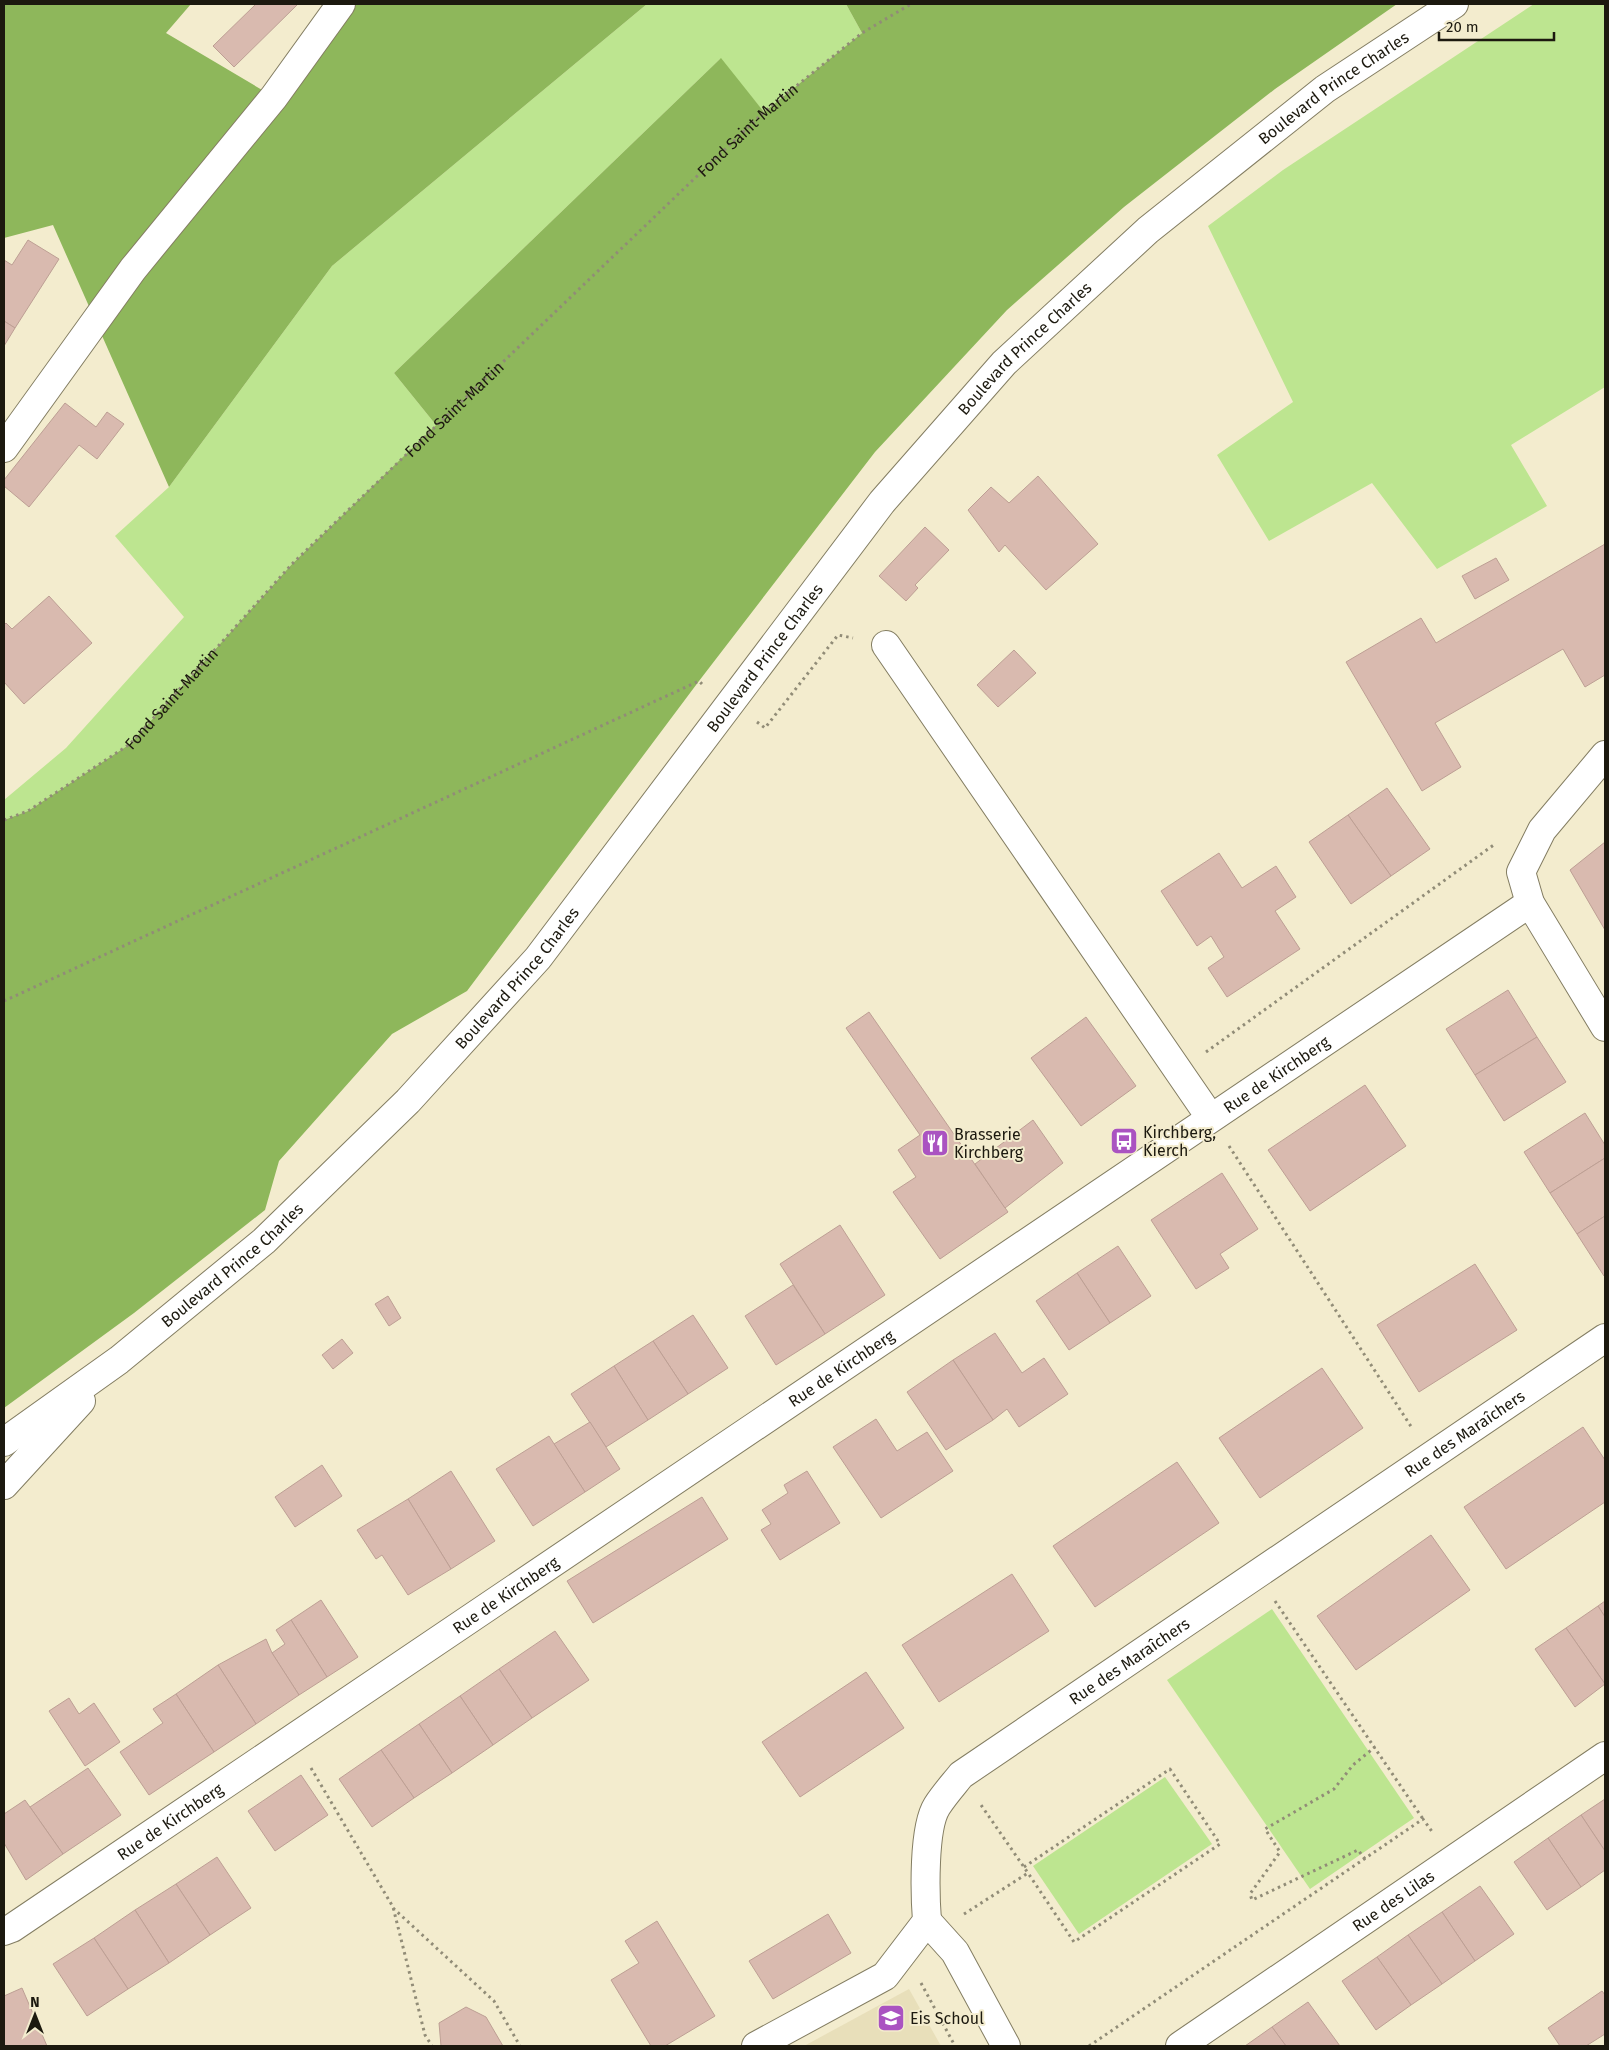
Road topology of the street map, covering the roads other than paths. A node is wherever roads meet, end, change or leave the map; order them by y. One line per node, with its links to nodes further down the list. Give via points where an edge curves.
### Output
1 (341, 4): 3 (street, via 274,97 133,269)
2 (1454, 4): 10 (street, Boulevard Prince Charles, via 1324,89 1171,211 1004,363 882,502 538,958 408,1101 264,1242)
3 (4, 448)
4 (886, 645): 8 (street)
5 (1605, 755): 6 (street, via 1542,830 1521,872)
6 (1530, 903): 7 (street); 8 (street, Rue de Kirchberg)
7 (1605, 1027)
8 (1210, 1117): 15 (street, Rue de Kirchberg, via 12,1928)
9 (1605, 1338): 14 (street, Rue des Maraîchers, via 961,1775 936,1807 927,1842 926,1900)
10 (120, 1360): 11 (street, Boulevard Prince Charles); 12 (street, Boulevard Prince Charles)
11 (4, 1442)
12 (4, 1485)
13 (1605, 1756): 18 (street, Rue des Lilas)
14 (932, 1926): 16 (street, via 904,1950 885,1976); 17 (street, via 955,1952)
15 (4, 1930)
16 (756, 2046)
17 (1006, 2046)
18 (1180, 2046)

